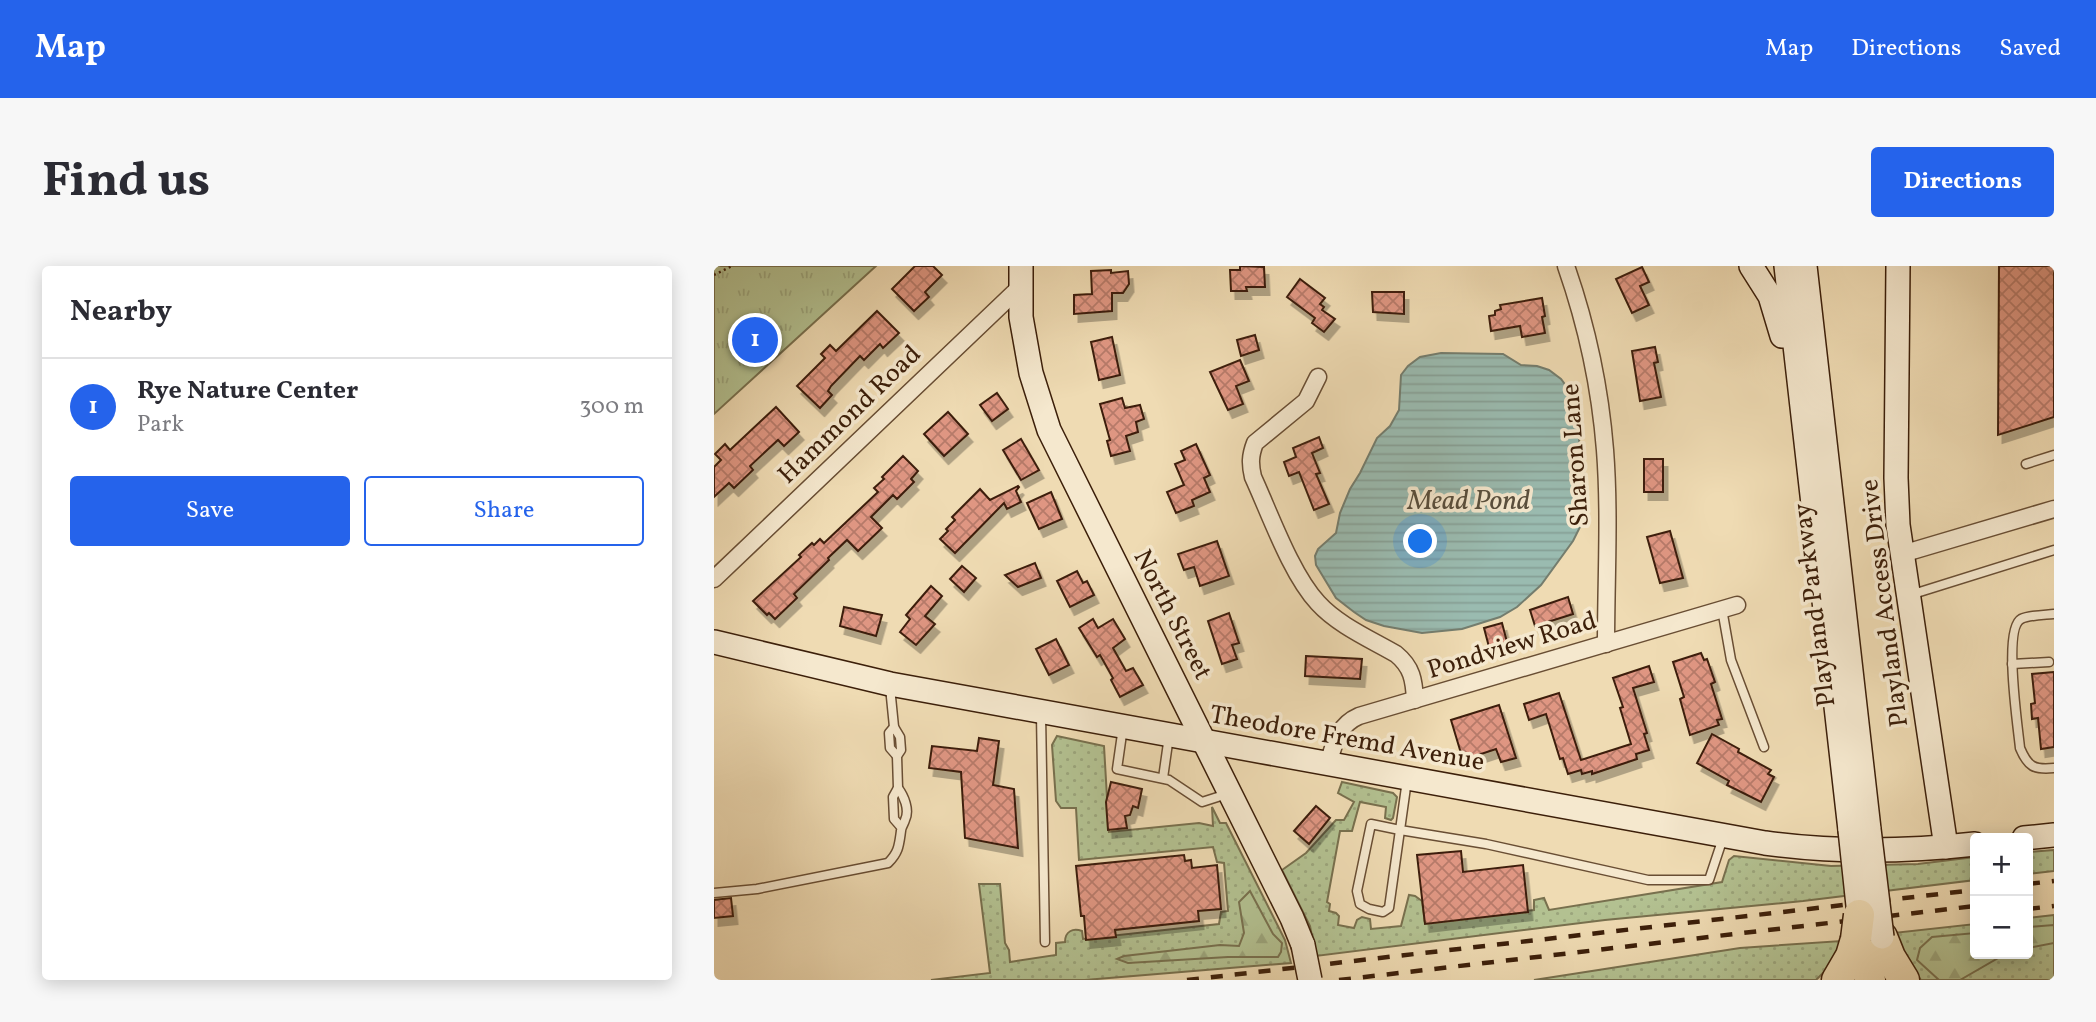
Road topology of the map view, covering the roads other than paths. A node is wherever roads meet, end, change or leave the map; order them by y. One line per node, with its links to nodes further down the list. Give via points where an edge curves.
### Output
1 (1566, 266): 21 (street, Sharon Lane, via 1590,347 1604,438)
2 (1751, 266): 10 (street, via 1777,314)
3 (1786, 266): 10 (street, Playland Parkway)
4 (1805, 266): 8 (street, Playland Parkway)
5 (1814, 266): 8 (street)
6 (1898, 266): 15 (street, Playland Access Drive, via 1896,478)
7 (1021, 276): 16 (street, Hammond Road); 29 (street, North Street, via 1026,346 1049,430)
8 (1816, 362): 37 (street, Playland Parkway)
9 (1318, 377): 25 (street, via 1306,401 1255,443 1250,465 1253,477 1308,591 1331,615 1405,662 1412,673)
10 (1803, 419): 37 (street, Playland Parkway)
11 (2054, 455): 12 (lane)
12 (2026, 464)
13 (2054, 509): 15 (street)
14 (2054, 550): 17 (lane)
15 (1902, 554): 17 (street, Playland Access Drive)
16 (714, 579)
17 (1908, 595): 42 (street, Playland Access Drive)
18 (1730, 607): 21 (street, Pondview Road); 30 (lane, via 1731,660)
19 (2054, 614): 23 (lane, via 2022,618 2015,625)
20 (714, 642): 24 (street, Theodore Fremd Avenue)
21 (1606, 643): 25 (street, Pondview Road)
22 (2049, 662): 23 (lane)
23 (2012, 664): 32 (lane, via 2025,761 2035,768)
24 (890, 684): 26 (street, Theodore Fremd Avenue); 43 (lane, via 894,727 889,733 890,748 897,756 898,788 893,797 894,819 901,827 896,855 888,863)
25 (1415, 700): 31 (street, Pondview Road, via 1350,720 1336,738)
26 (1041, 712): 27 (street, Theodore Fremd Avenue); 45 (lane)
27 (1123, 726): 28 (street, Theodore Fremd Avenue); 33 (lane, via 1116,769)
28 (1170, 735): 29 (street, Theodore Fremd Avenue); 33 (lane)
29 (1205, 741): 31 (street, Theodore Fremd Avenue); 35 (street, North Street)
30 (1763, 747)
31 (1328, 764): 34 (street, Theodore Fremd Avenue)
32 (2054, 768)
33 (1163, 778): 35 (lane, via 1202,802)
34 (1407, 778): 36 (lane); 39 (street, Theodore Fremd Avenue)
35 (1230, 793): 46 (street, North Street, bridge, via 1292,918)
36 (1401, 830): 36 (lane, via 1389,908 1383,912 1369,909 1360,904 1357,891 1371,824); 39 (lane, via 1648,880 1709,880)
37 (1859, 830): 44 (street, Playland Parkway, bridge); 44 (street, Playland Parkway, bridge)
38 (2054, 835): 40 (street)
39 (1724, 836): 42 (street, Theodore Fremd Avenue, via 1832,851)
40 (2033, 837)
41 (1970, 845): 42 (street, Theodore Fremd Avenue)
42 (1946, 847)
43 (714, 893)
44 (1865, 933): 47 (highway); 48 (highway); 49 (highway); 50 (highway, via 1890,957)
45 (1045, 942)
46 (1310, 980)
47 (1837, 980)
48 (1870, 980)
49 (1883, 980)
50 (1903, 980)

